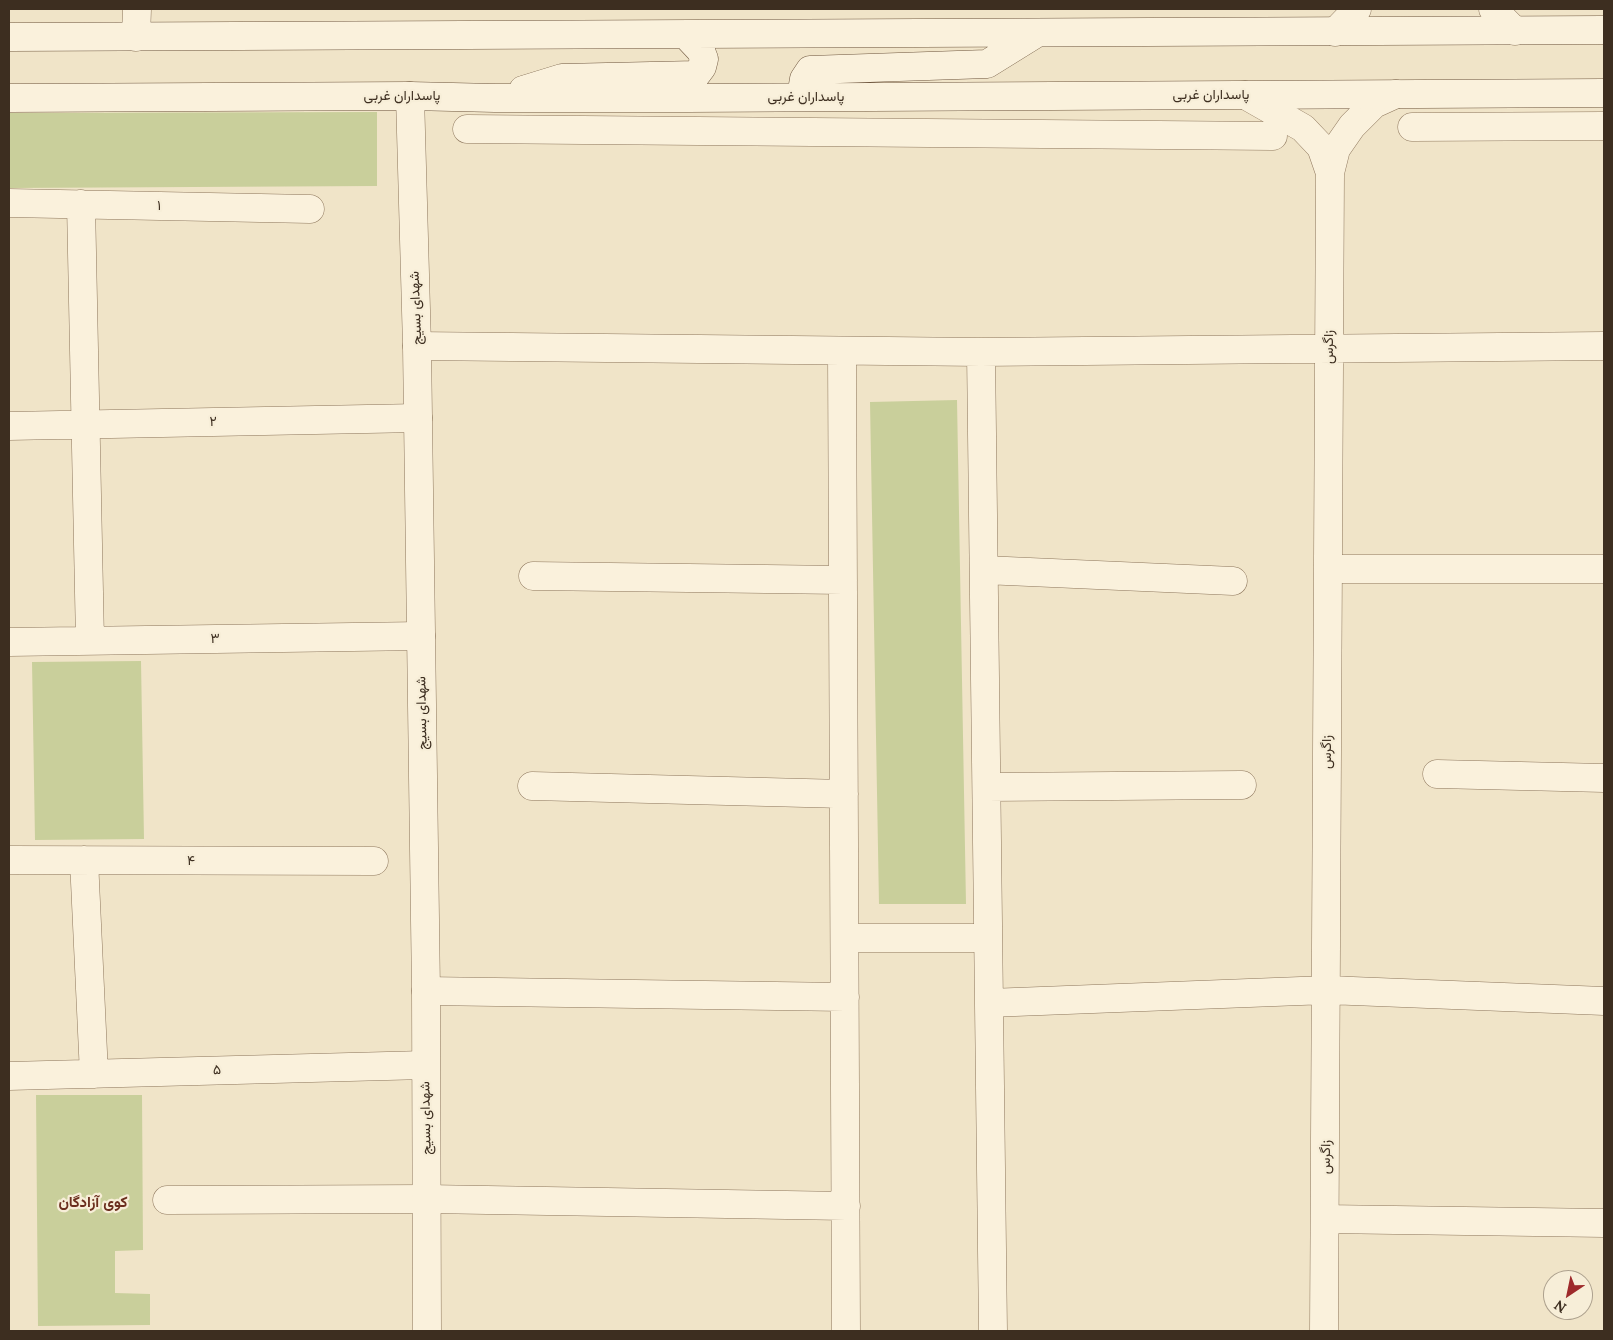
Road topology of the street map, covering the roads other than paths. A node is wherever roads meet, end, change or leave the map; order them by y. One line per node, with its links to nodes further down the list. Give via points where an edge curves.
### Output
1 (137, 9): 10 (street)
2 (1357, 9): 6 (street)
3 (1494, 9): 5 (street)
4 (1604, 30): 5 (street)
5 (1515, 31): 6 (street)
6 (1335, 32): 7 (street)
7 (1037, 33): 8 (street); 16 (street, via 987,64 810,70 804,79)
8 (686, 35): 10 (street); 18 (street, via 704,59 696,75 562,78)
9 (9, 37): 10 (street)
10 (136, 37)
11 (1604, 93): 12 (street, پاسداران غربی)
12 (1396, 94): 13 (street, پاسداران غربی); 24 (street, زاگرس, via 1374,104 1352,126 1336,149)
13 (1245, 95): 15 (street, پاسداران غربی); 24 (street, زاگرس, via 1303,128 1321,147)
14 (410, 96): 17 (street, پاسداران غربی); 18 (street, پاسداران غربی); 28 (street, شهدای بسیج)
15 (1003, 96): 16 (street, پاسداران غربی); 22 (street)
16 (801, 97): 18 (street, پاسداران غربی)
17 (9, 98)
18 (495, 98)
19 (1604, 126): 20 (street)
20 (1412, 127)
21 (467, 129): 22 (street)
22 (1003, 134): 23 (street)
23 (1273, 136)
24 (1330, 173): 30 (street, زاگرس)
25 (9, 203): 26 (street, ۱)
26 (81, 204): 27 (street, ۱); 34 (street)
27 (310, 209)
28 (417, 346): 31 (street); 33 (street, شهدای بسیج)
29 (1604, 346): 30 (street)
30 (1329, 349): 32 (street); 36 (street, زاگرس)
31 (842, 350): 32 (street); 40 (street)
32 (981, 352): 38 (street)
33 (418, 418): 34 (street, ۲); 42 (street, شهدای بسیج)
34 (86, 425): 35 (street, ۲); 43 (street)
35 (9, 426)
36 (1328, 568): 37 (street); 56 (street, زاگرس)
37 (1604, 569)
38 (984, 570): 41 (street); 49 (street)
39 (533, 576): 40 (street)
40 (843, 580): 50 (street)
41 (1233, 581)
42 (421, 636): 43 (street, ۳); 57 (street, شهدای بسیج)
43 (90, 641): 44 (street, ۳)
44 (9, 642)
45 (1437, 774): 46 (street)
46 (1604, 778)
47 (1242, 785): 49 (street)
48 (532, 786): 50 (street)
49 (986, 787): 55 (street)
50 (844, 794): 54 (street)
51 (9, 860): 52 (street, ۴)
52 (84, 860): 53 (street, ۴); 62 (street)
53 (374, 861)
54 (845, 938): 55 (street); 58 (street)
55 (988, 938): 60 (street)
56 (1326, 990): 59 (street); 60 (street); 67 (street, زاگرس)
57 (426, 991): 58 (street); 61 (street, شهدای بسیج)
58 (845, 997): 66 (street)
59 (1604, 1002)
60 (989, 1003): 71 (street)
61 (425, 1065): 62 (street, ۵); 64 (street, شهدای بسیج)
62 (94, 1074): 63 (street, ۵)
63 (9, 1076)
64 (427, 1199): 65 (street); 66 (street); 69 (street, شهدای بسیج)
65 (167, 1200)
66 (846, 1206): 70 (street)
67 (1325, 1220): 68 (street); 72 (street, زاگرس)
68 (1604, 1223)
69 (427, 1331)
70 (846, 1331)
71 (993, 1331)
72 (1324, 1331)

